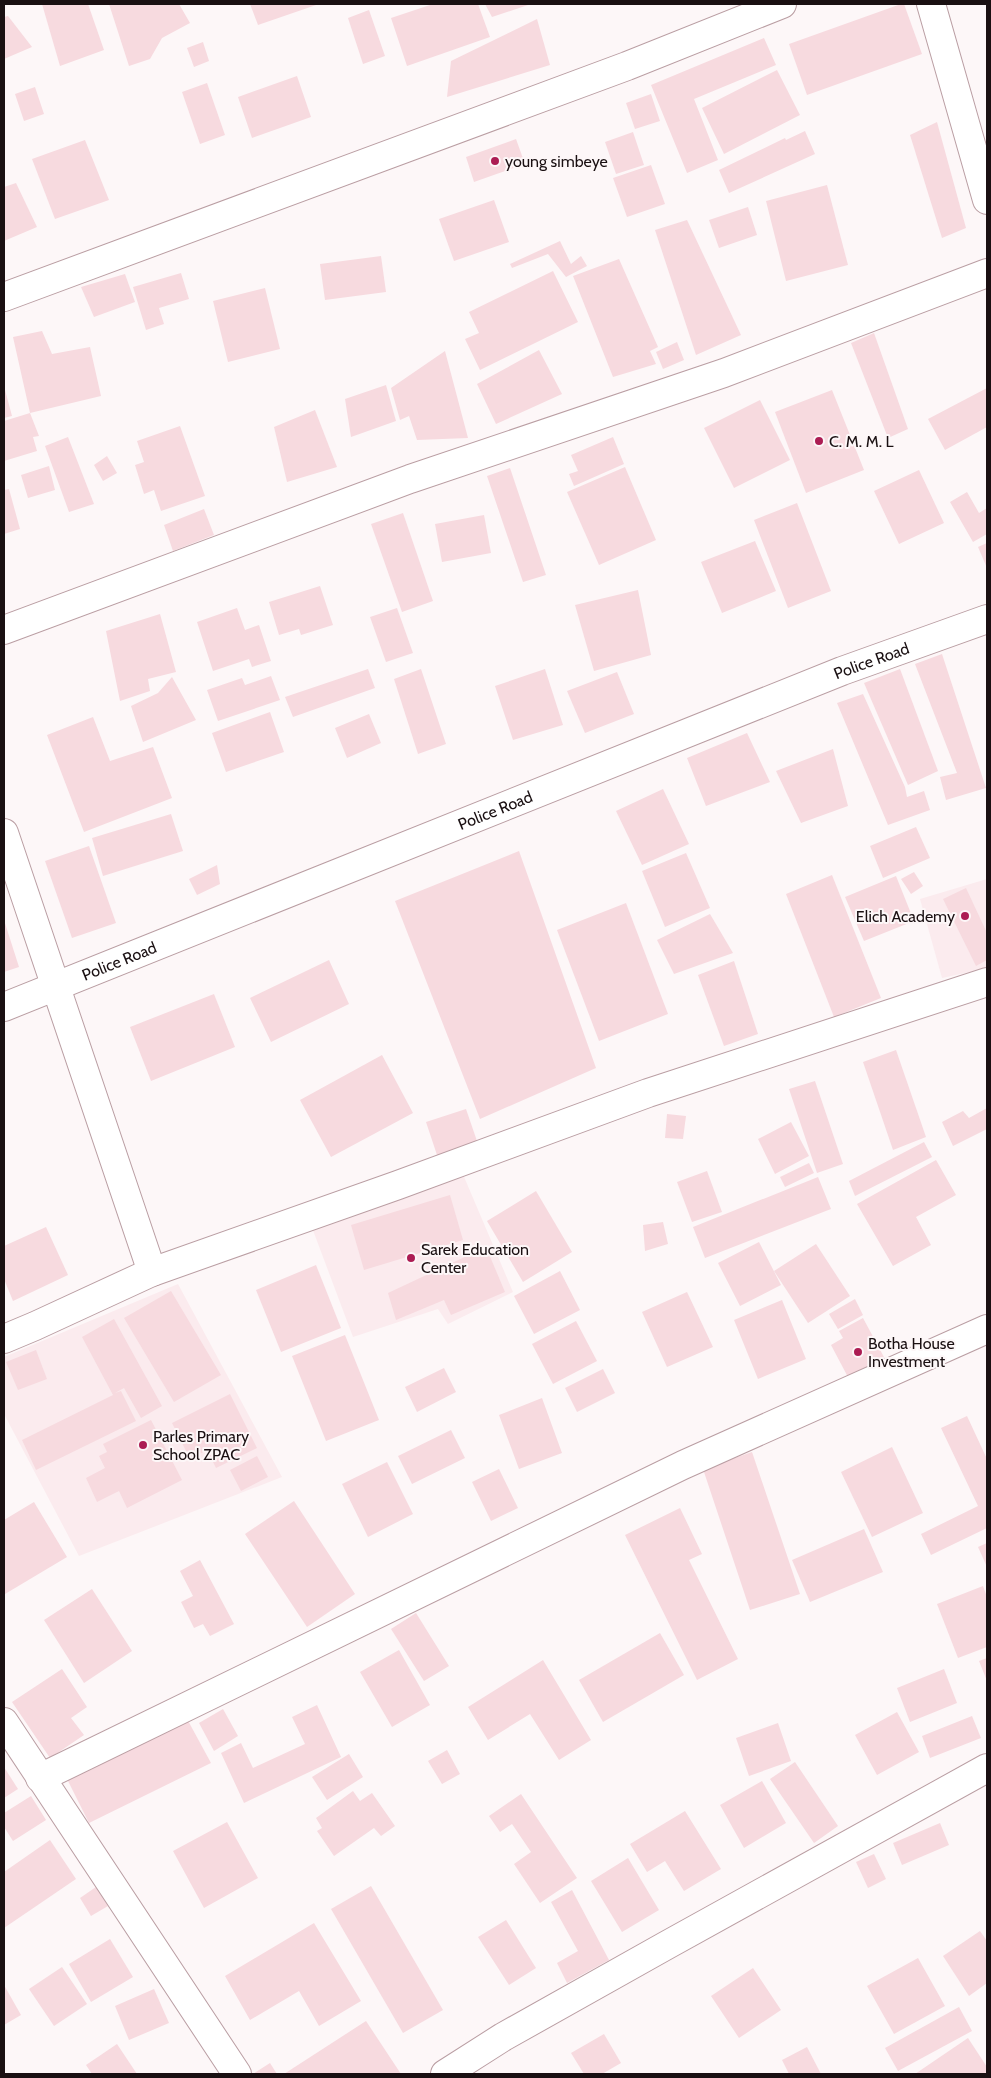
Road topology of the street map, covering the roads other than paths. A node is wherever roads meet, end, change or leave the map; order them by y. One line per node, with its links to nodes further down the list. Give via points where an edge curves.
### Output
1 (782, 4): 5 (street, via 627,66)
2 (931, 4): 3 (street)
3 (987, 200)
4 (987, 273): 7 (street, via 724,373 410,479)
5 (4, 297)
6 (987, 619): 10 (street, Police Road, via 842,670)
7 (4, 630)
8 (4, 833): 10 (street)
9 (987, 982): 12 (street, via 648,1093)
10 (55, 987): 11 (street, Police Road); 12 (street)
11 (4, 1007)
12 (152, 1272): 14 (street)
13 (987, 1329): 17 (street, via 683,1465)
14 (4, 1339)
15 (4, 1722): 17 (street)
16 (987, 1768): 19 (street, via 667,1945)
17 (40, 1778): 18 (street)
18 (237, 2074)
19 (445, 2074)

